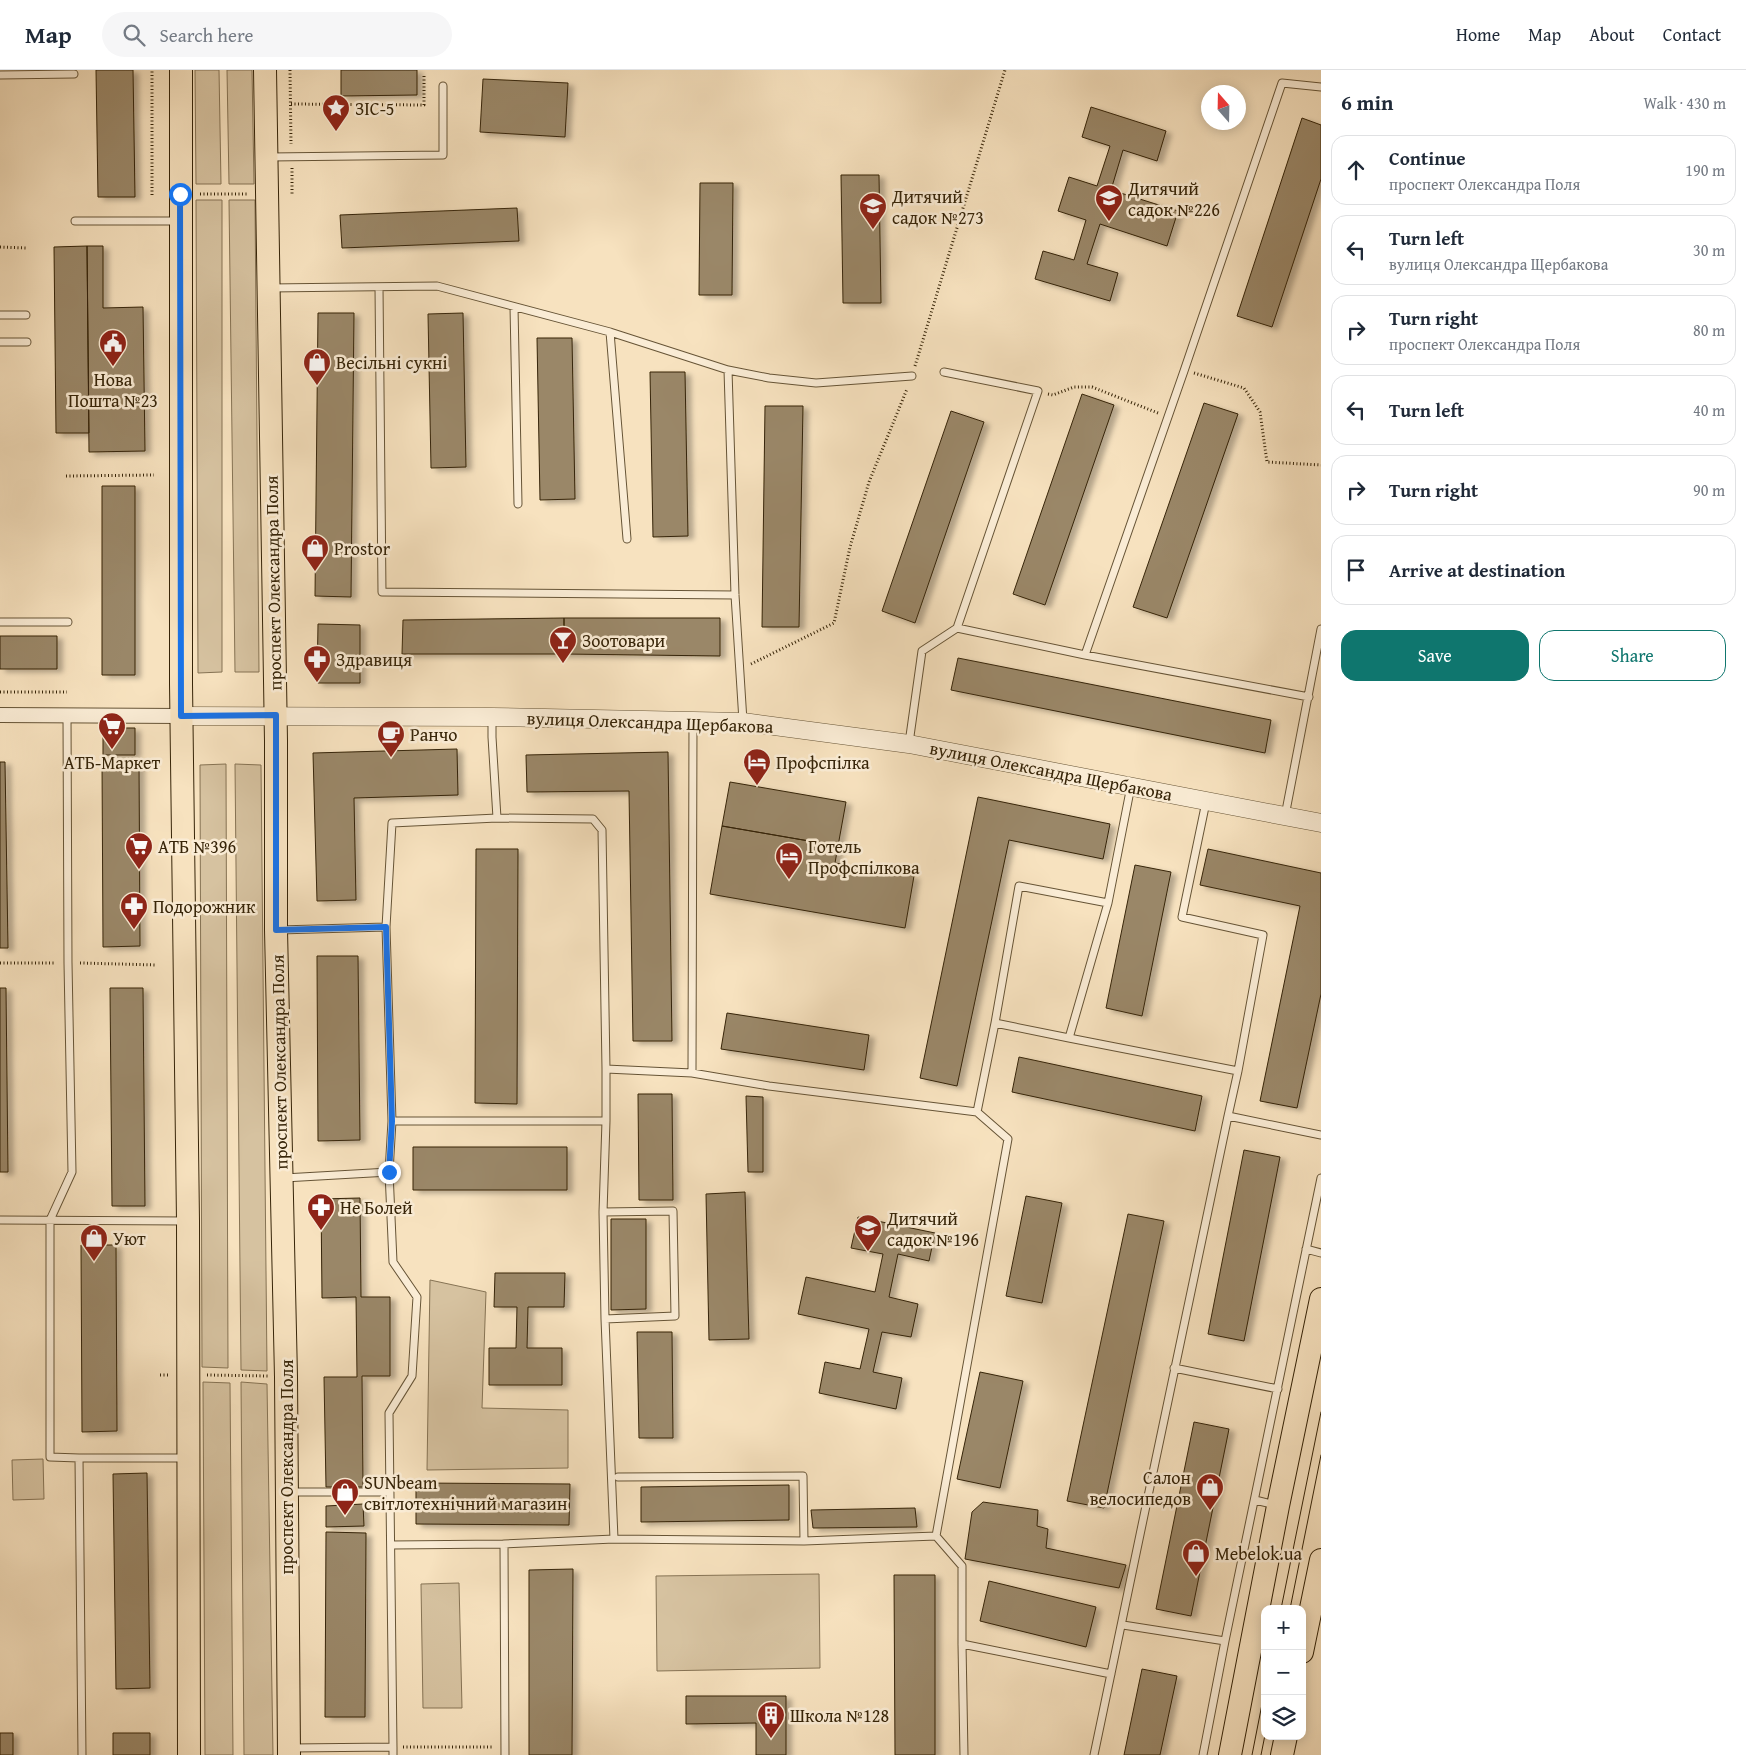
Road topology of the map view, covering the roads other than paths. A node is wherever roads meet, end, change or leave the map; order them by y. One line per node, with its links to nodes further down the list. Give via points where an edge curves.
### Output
1 (181, 70): 9 (main road)
2 (265, 70): 7 (main road, проспект Олександра Поля)
3 (74, 74): 4 (lane)
4 (0, 75)
5 (443, 86): 7 (lane, via 443,155)
6 (1321, 87): 28 (lane, via 1282,83)
7 (266, 157): 11 (main road, проспект Олександра Поля)
8 (75, 221): 9 (lane)
9 (180, 221): 33 (main road)
10 (379, 287): 11 (lane); 12 (lane, via 437,286); 23 (lane, via 382,592)
11 (267, 288): 32 (main road, проспект Олександра Поля)
12 (514, 307): 15 (lane); 21 (lane)
13 (0, 315): 14 (lane)
14 (26, 315)
15 (610, 332): 18 (lane); 22 (lane)
16 (0, 342): 17 (lane)
17 (27, 342)
18 (728, 370): 20 (lane, via 816,383); 23 (lane)
19 (944, 372): 26 (lane, via 1038,391)
20 (912, 376)
21 (518, 504)
22 (627, 539)
23 (735, 595): 36 (lane)
24 (0, 622): 25 (lane)
25 (68, 622)
26 (957, 628): 28 (lane); 37 (lane, via 922,651)
27 (1321, 629): 29 (lane)
28 (1085, 655): 29 (lane)
29 (1309, 697): 40 (lane)
30 (0, 715): 31 (street, вулиця Олександра Щербакова)
31 (67, 715): 33 (street, вулиця Олександра Щербакова); 61 (lane, via 72,1172)
32 (276, 715): 33 (street, вулиця Олександра Щербакова); 34 (street, вулиця Олександра Щербакова); 45 (main road, проспект Олександра Поля)
33 (181, 716): 62 (main road)
34 (492, 717): 35 (street, вулиця Олександра Щербакова); 41 (lane)
35 (693, 720): 36 (street, вулиця Олександра Щербакова); 50 (lane)
36 (743, 722): 37 (street, вулиця Олександра Щербакова)
37 (909, 744): 38 (street, вулиця Олександра Щербакова)
38 (1131, 786): 39 (street, вулиця Олександра Щербакова); 43 (lane)
39 (1207, 800): 40 (street, вулиця Олександра Щербакова); 49 (lane, via 1182,917 1263,935)
40 (1285, 816): 42 (street, вулиця Олександра Щербакова)
41 (497, 818): 44 (lane, via 392,823); 48 (lane, via 594,819 602,830)
42 (1321, 824)
43 (1108, 903): 46 (lane, via 1019,886); 47 (lane)
44 (386, 927): 45 (lane); 53 (lane)
45 (276, 930): 57 (main road, проспект Олександра Поля)
46 (995, 1023): 47 (lane); 51 (lane)
47 (1070, 1038): 49 (lane)
48 (606, 1069): 50 (lane); 54 (lane)
49 (1238, 1071): 52 (lane)
50 (692, 1073): 51 (lane)
51 (977, 1112): 76 (lane, via 1008,1139)
52 (1228, 1116): 55 (lane); 67 (lane)
53 (392, 1121): 54 (lane); 56 (lane)
54 (606, 1121): 59 (lane)
55 (1321, 1135)
56 (389, 1172): 57 (lane); 73 (lane, via 393,1262 417,1297 412,1376 388,1413)
57 (281, 1178): 72 (main road, проспект Олександра Поля)
58 (1321, 1178): 63 (lane)
59 (603, 1212): 66 (lane); 66 (lane, via 673,1211 675,1316)
60 (0, 1220): 61 (lane)
61 (50, 1220): 62 (lane); 69 (lane, via 50,1457)
62 (188, 1221): 70 (main road)
63 (1306, 1249): 64 (lane); 68 (lane)
64 (1321, 1252)
65 (1321, 1299): 75 (main road)
66 (605, 1319): 77 (lane)
67 (1174, 1368): 68 (lane); 82 (lane)
68 (1278, 1389): 74 (lane)
69 (79, 1458): 70 (lane); 90 (lane)
70 (187, 1458): 91 (main road)
71 (618, 1477): 78 (lane, via 803,1476)
72 (286, 1492): 73 (lane); 89 (main road, проспект Олександра Поля)
73 (390, 1492): 80 (lane)
74 (1255, 1500): 75 (lane); 83 (lane)
75 (1278, 1506): 97 (main road)
76 (936, 1536): 78 (lane); 84 (lane, via 962,1566)
77 (614, 1539): 78 (lane); 79 (lane)
78 (804, 1541)
79 (504, 1544): 80 (lane); 93 (lane)
80 (391, 1545): 88 (lane)
81 (1321, 1560): 85 (main road)
82 (1123, 1625): 83 (lane); 86 (lane)
83 (1225, 1641): 96 (lane)
84 (962, 1644): 86 (lane); 94 (lane)
85 (1302, 1650)
86 (1111, 1674): 95 (lane)
87 (1285, 1740): 98 (main road)
88 (393, 1747): 89 (lane); 92 (lane)
89 (289, 1751)
90 (82, 1755)
91 (188, 1755)
92 (393, 1755)
93 (505, 1755)
94 (964, 1755)
95 (1094, 1755)
96 (1203, 1755)
97 (1230, 1755)
98 (1282, 1755)

